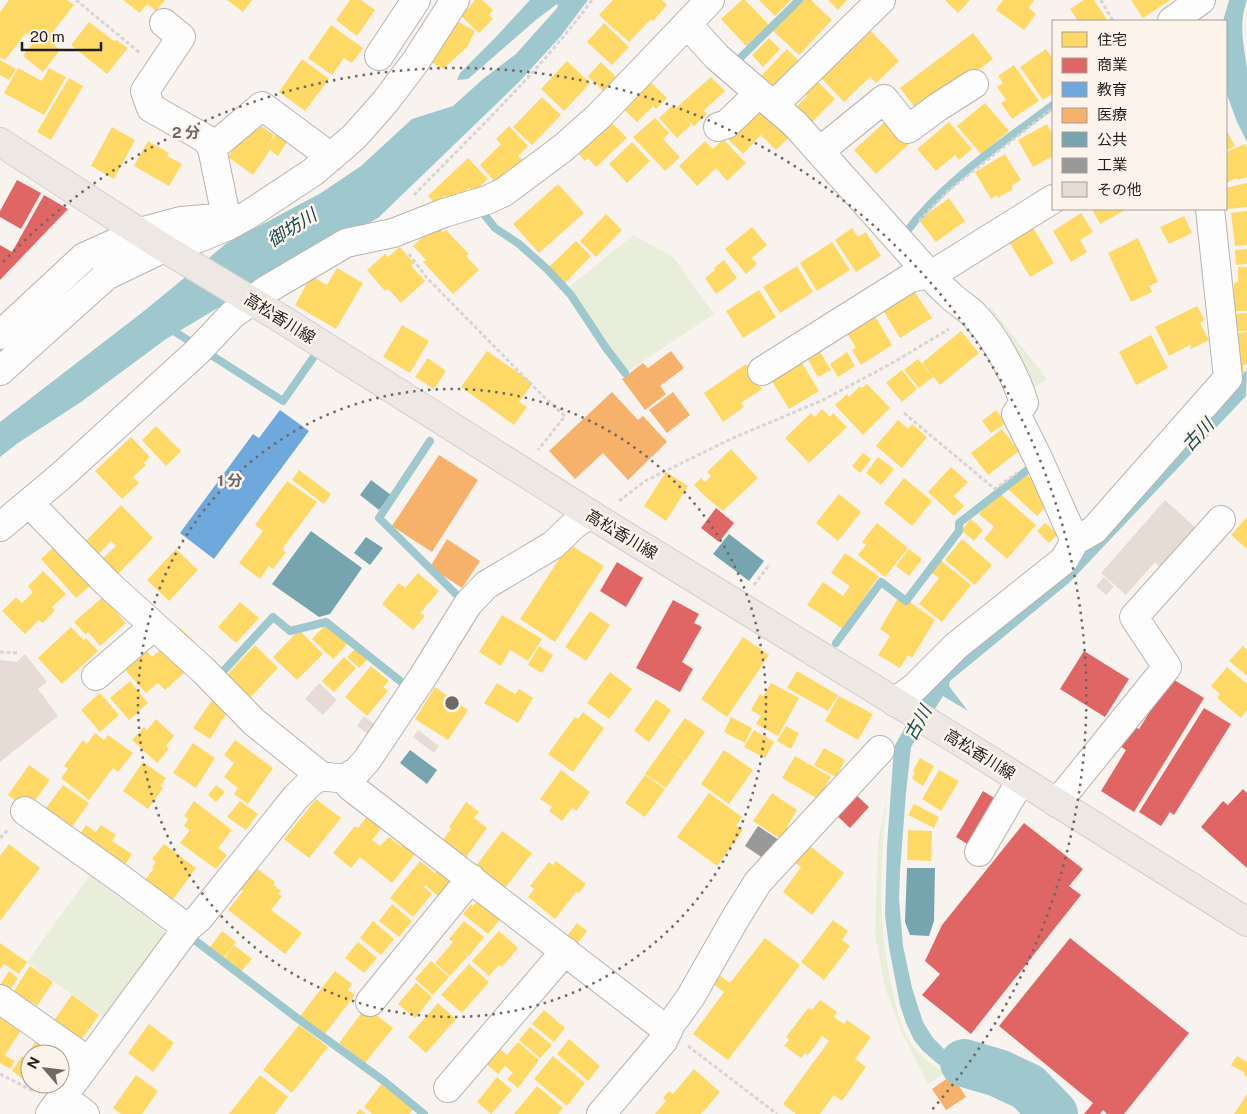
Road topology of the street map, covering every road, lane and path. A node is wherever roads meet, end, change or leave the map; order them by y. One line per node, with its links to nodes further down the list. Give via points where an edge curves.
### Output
1 (76, 0): 14 (path)
2 (417, 0): 8 (street); 13 (street)
3 (592, 0): 23 (path, via 522,85)
4 (710, 0): 12 (street)
5 (881, 0): 16 (street)
6 (1102, 0): 9 (path)
7 (1201, 0): 10 (street)
8 (448, 10): 22 (street, via 385,102)
9 (1112, 20)
10 (1173, 20)
11 (164, 23): 14 (street, via 181,36)
12 (688, 25): 16 (street, via 717,57); 28 (street, via 599,116 511,187 487,200)
13 (379, 56)
14 (159, 69): 20 (street, via 145,91 151,108 206,139)
15 (974, 84): 21 (street, via 908,129 884,100)
16 (766, 99): 18 (street); 21 (street)
17 (1052, 109): 29 (path, via 948,191 922,216)
18 (718, 127)
19 (0, 142): 27 (main road, 高松香川線)
20 (212, 148): 22 (street, via 262,106); 26 (street)
21 (820, 151): 29 (street)
22 (331, 157): 26 (street, via 313,172)
23 (413, 195)
24 (1052, 200): 31 (street)
25 (1210, 210): 44 (street, via 1228,378 1094,530)
26 (234, 219): 27 (street, via 181,221); 30 (street, via 198,238)
27 (140, 232): 30 (main road, 高松香川線); 34 (street, via 84,257)
28 (394, 233): 32 (street, via 346,243); 39 (path, via 426,276 566,416)
29 (901, 243): 31 (street)
30 (164, 248): 32 (main road, 高松香川線); 35 (street, via 106,276)
31 (928, 274): 33 (street); 36 (street, via 910,278)
32 (248, 299): 39 (main road, 高松香川線); 40 (street, via 186,362)
33 (973, 314): 38 (street, via 1001,353 1021,393 1024,403 1016,414); 41 (path, via 824,400 732,438 645,481 611,507)
34 (0, 335)
35 (0, 371)
36 (762, 371)
37 (904, 413): 38 (path, via 994,489)
38 (1038, 458): 44 (street)
39 (522, 470): 41 (main road, 高松香川線)
40 (30, 504): 43 (street); 45 (street)
41 (590, 514): 49 (main road, 高松香川線); 51 (street, via 553,545 486,585 468,604 367,760 357,771)
42 (1221, 520): 53 (street, via 1134,617 1167,667)
43 (0, 527)
44 (1075, 542): 49 (street, via 1064,560 956,646 915,687)
45 (154, 626): 48 (street); 51 (street, via 254,722)
46 (0, 652): 47 (path)
47 (17, 653)
48 (96, 676)
49 (912, 712): 52 (main road, 高松香川線)
50 (880, 750): 62 (street, via 758,882)
51 (333, 777): 56 (street); 58 (street, via 311,782 296,797 199,918)
52 (1021, 780): 53 (main road, 高松香川線); 55 (street)
53 (1057, 803): 57 (main road, 高松香川線)
54 (25, 811): 58 (street)
55 (979, 852)
56 (471, 878): 59 (street); 61 (street)
57 (1247, 922)
58 (187, 928): 63 (street)
59 (565, 951): 62 (street); 65 (street)
60 (0, 999): 63 (street)
61 (370, 1002)
62 (668, 1031): 68 (street); 69 (path)
63 (88, 1061): 66 (street)
64 (0, 1074): 66 (path)
65 (448, 1088)
66 (57, 1105): 67 (street)
67 (85, 1114)
68 (601, 1114)
69 (778, 1114)

